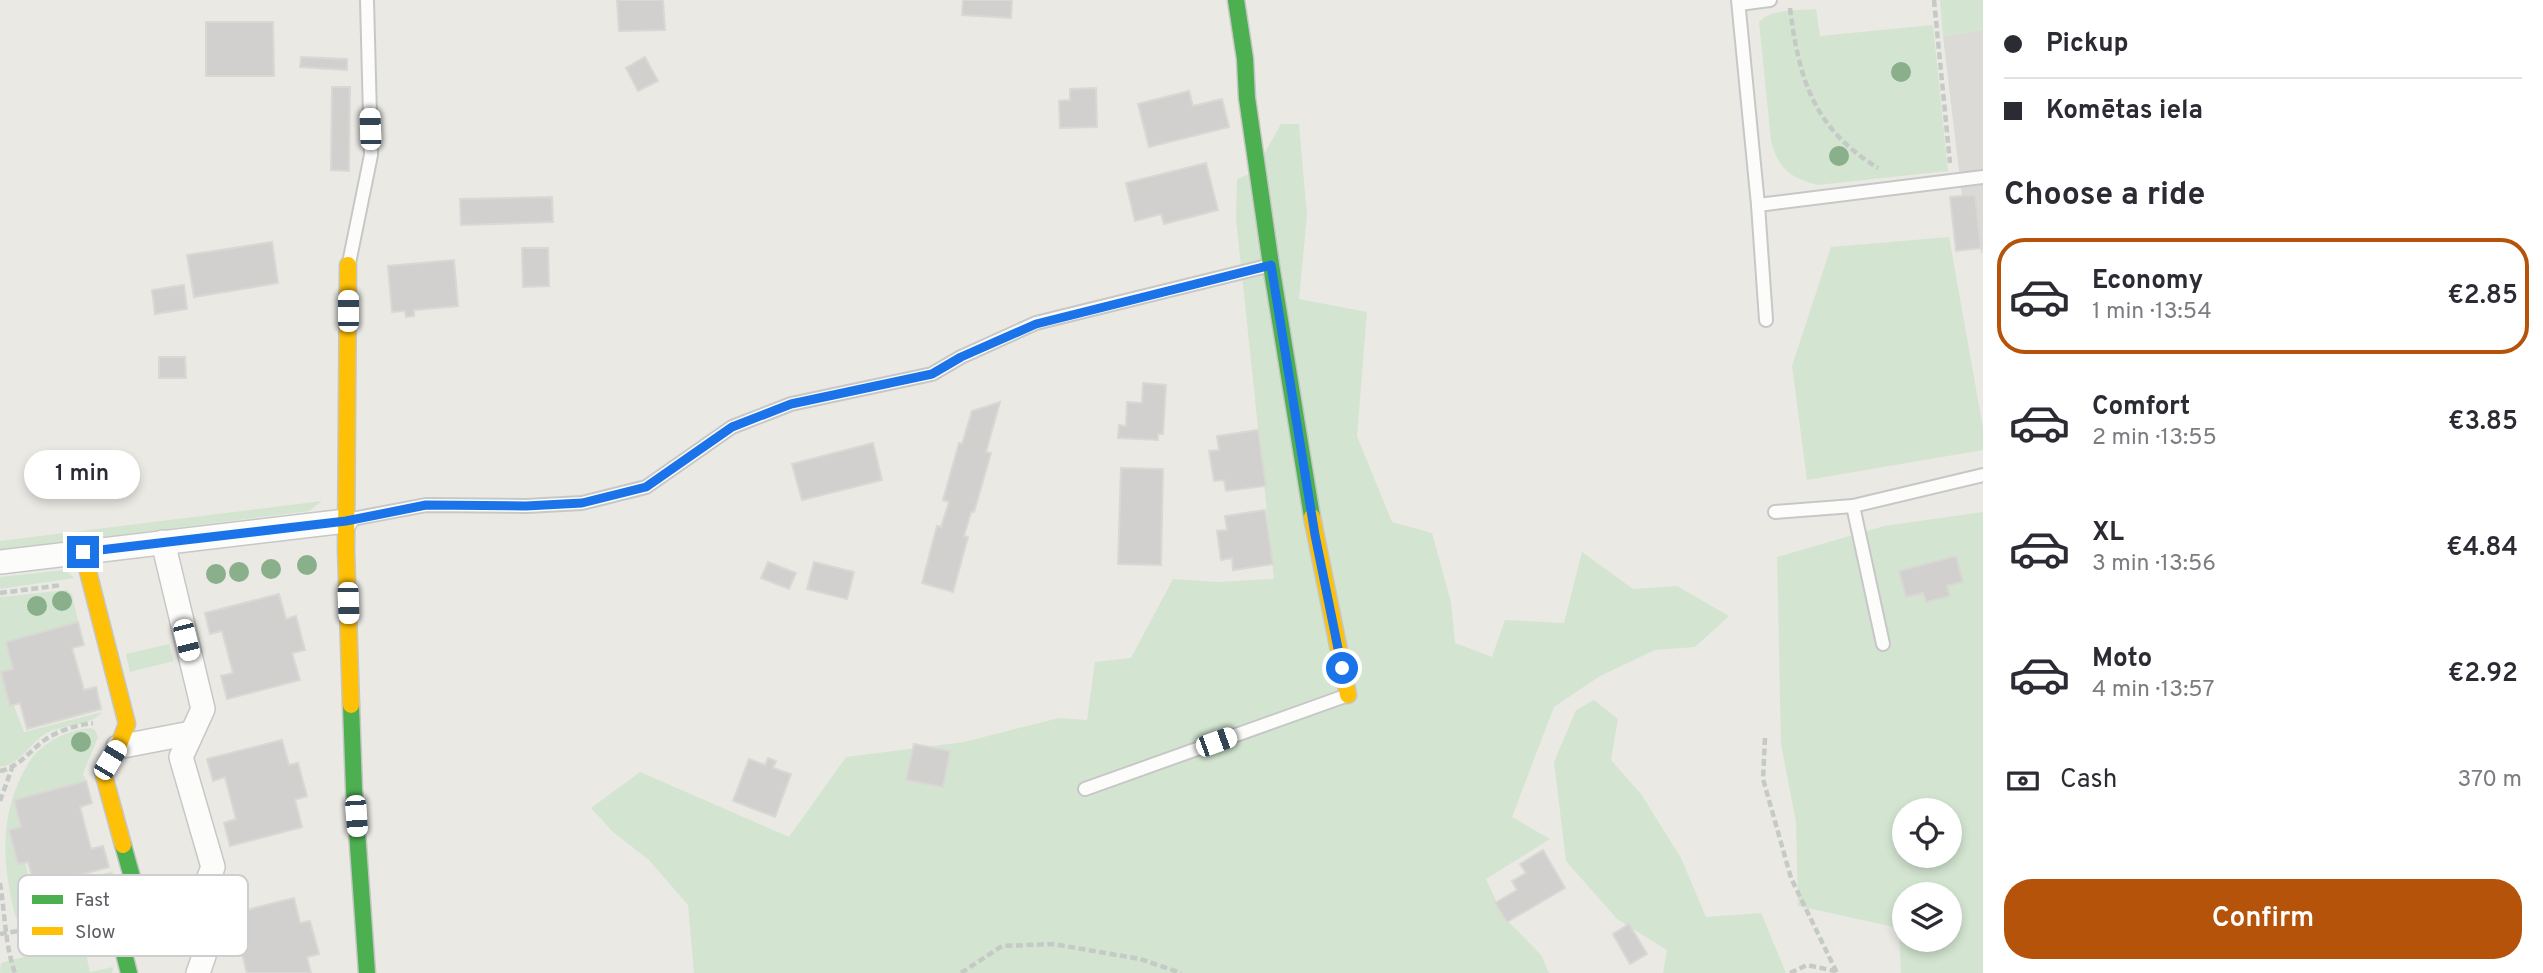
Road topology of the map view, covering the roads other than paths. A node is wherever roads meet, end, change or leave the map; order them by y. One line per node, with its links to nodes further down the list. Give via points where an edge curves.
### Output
1 (367, 0): 7 (lane, via 371,155)
2 (1236, 0): 8 (street)
3 (1770, 0): 4 (lane)
4 (1738, 2): 6 (lane)
5 (1983, 177): 6 (lane)
6 (1758, 205): 9 (lane)
7 (348, 265): 13 (street)
8 (1271, 265): 13 (lane, via 1036,324 932,374 791,404 732,427 646,487 582,503 426,505); 18 (street, via 1315,535)
9 (1766, 320)
10 (1983, 474): 11 (lane)
11 (1853, 506): 12 (lane); 17 (lane)
12 (1775, 512)
13 (346, 521): 14 (street); 28 (street, via 354,789)
14 (163, 542): 15 (street); 19 (street, via 203,709)
15 (83, 552): 16 (street); 20 (street, via 127,724)
16 (0, 562)
17 (1883, 644)
18 (1348, 695): 21 (lane)
19 (191, 733): 20 (street); 23 (street, via 181,757 213,867)
20 (118, 747): 22 (street, via 103,772)
21 (1085, 789)
22 (132, 875)
23 (210, 875)
24 (125, 956): 26 (street)
25 (204, 956): 27 (street)
26 (129, 973)
27 (198, 973)
28 (368, 973)

